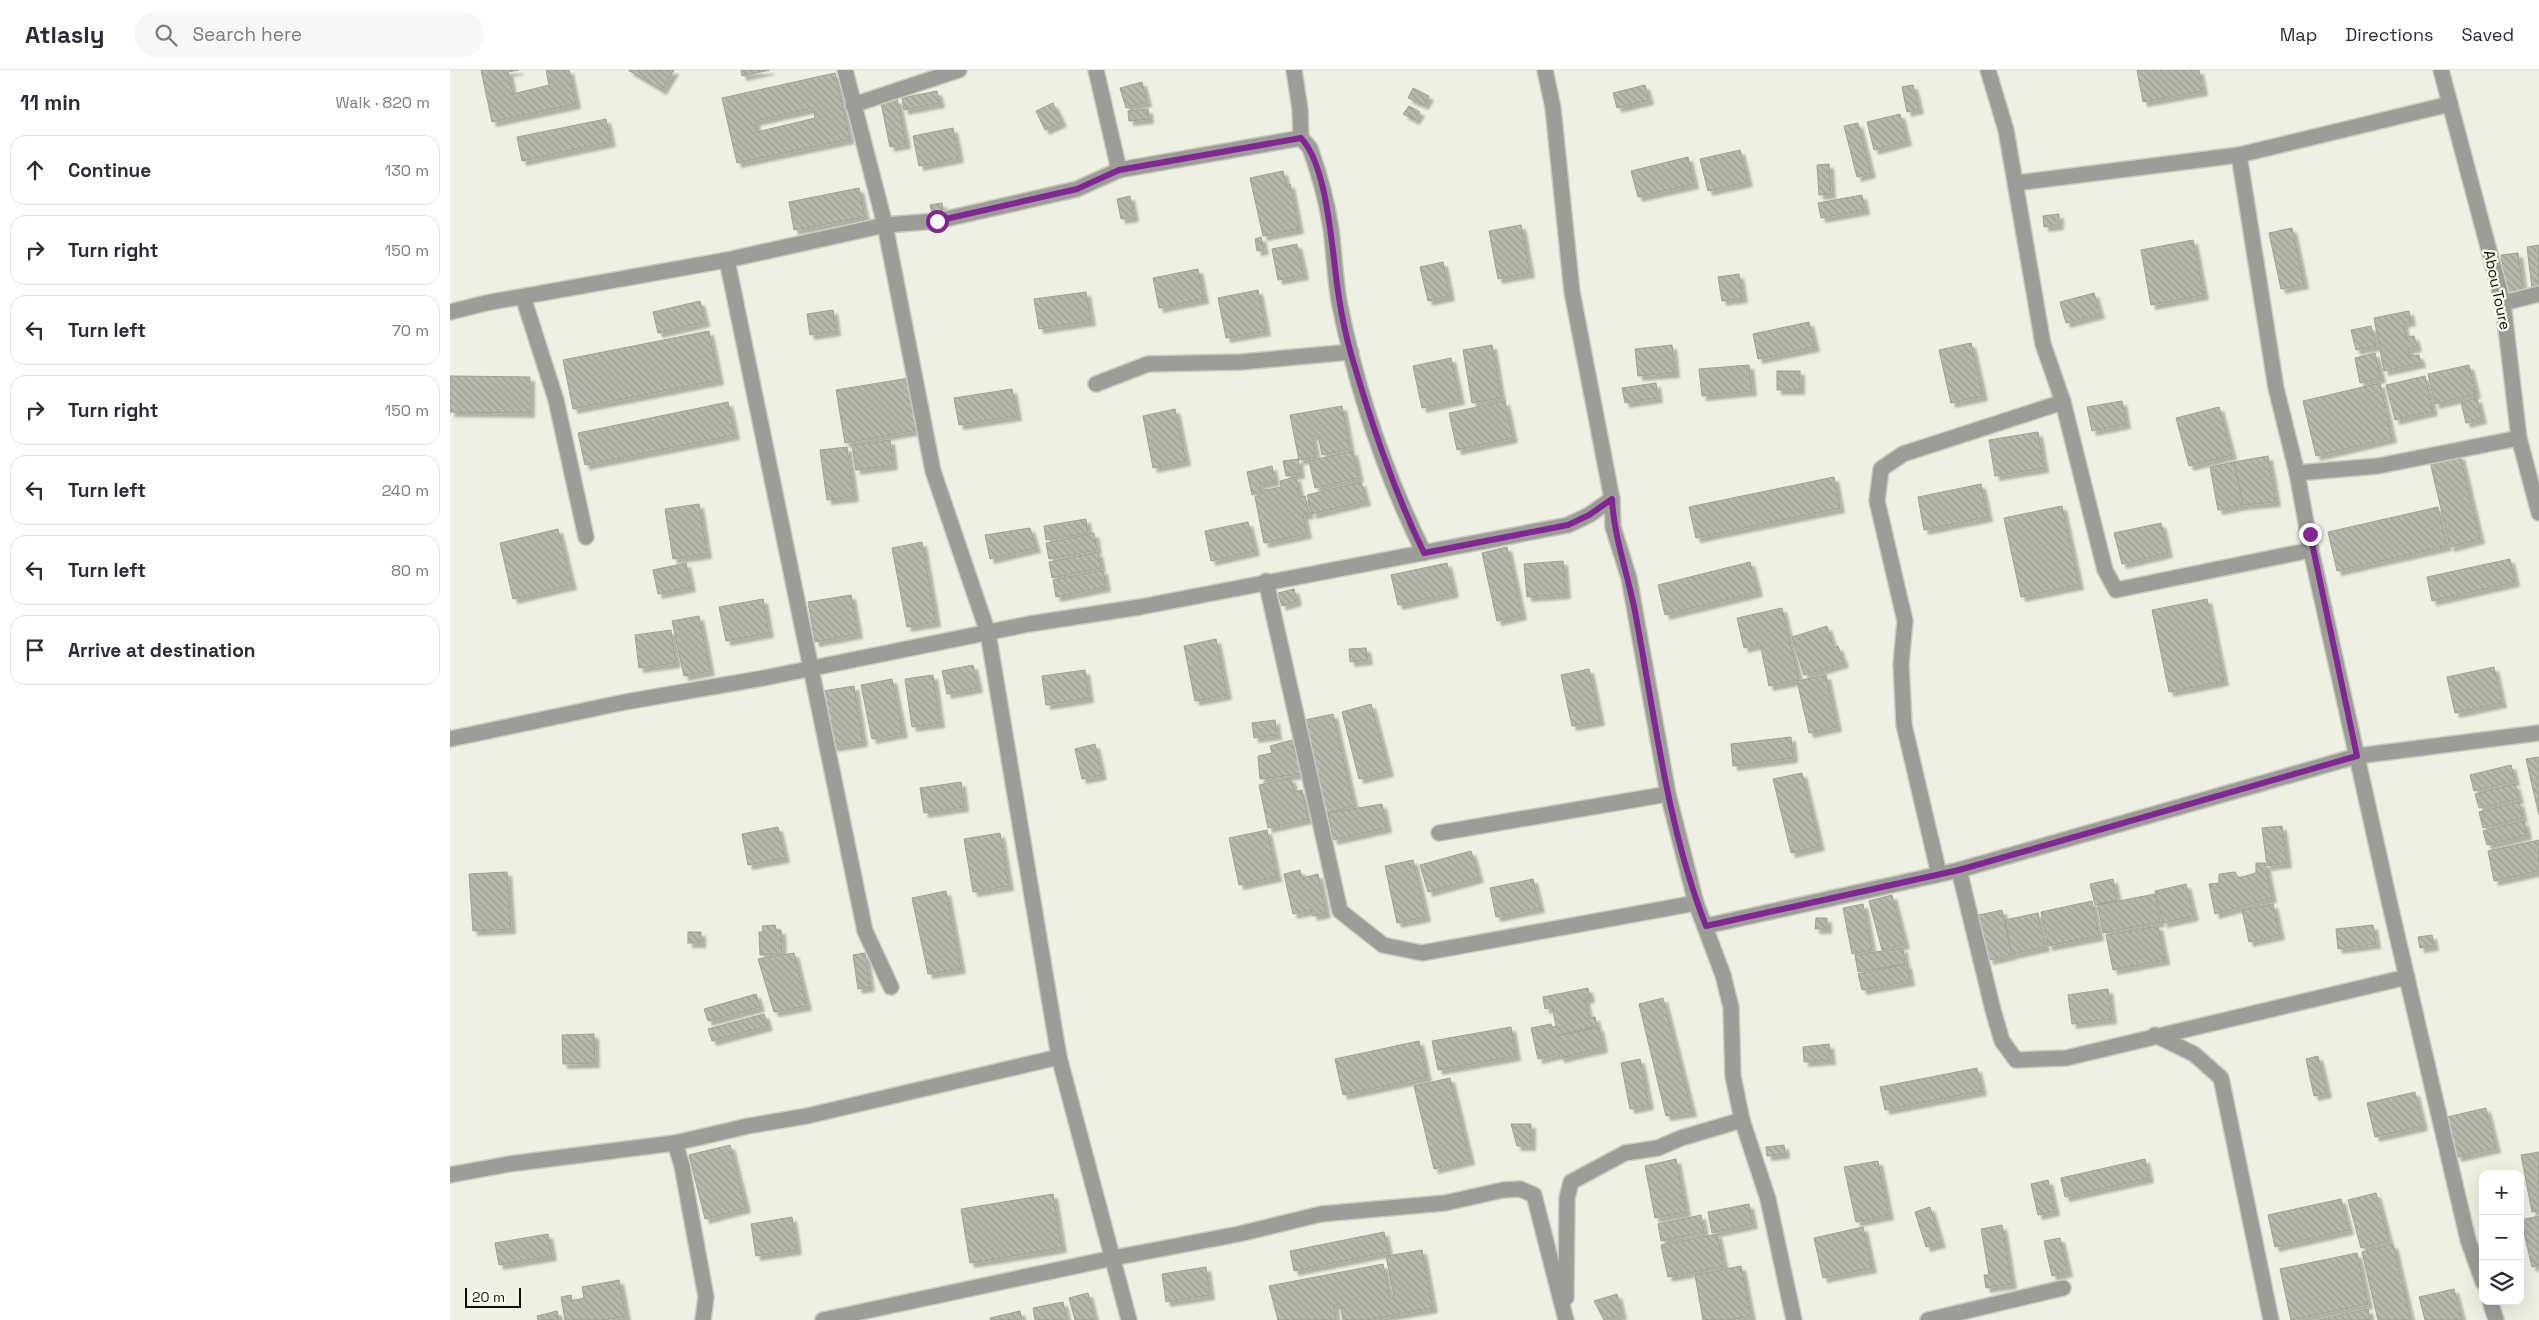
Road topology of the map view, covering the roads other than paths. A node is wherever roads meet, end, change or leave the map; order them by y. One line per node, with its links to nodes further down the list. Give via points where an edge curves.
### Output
1 (845, 70): 9 (street)
2 (959, 70): 9 (street)
3 (1096, 70): 12 (street)
4 (1294, 70): 10 (street)
5 (1545, 70): 25 (street, via 1553,108 1572,292)
6 (1988, 70): 13 (street, via 2006,130)
7 (2441, 70): 8 (street, Abou Toure)
8 (2450, 104): 11 (street); 18 (street, Abou Toure)
9 (853, 105): 14 (street)
10 (1301, 138): 12 (street); 20 (street, via 1310,148 1322,190)
11 (2239, 155): 13 (street); 24 (street, via 2276,388)
12 (1119, 170): 14 (street, via 1077,189 937,221)
13 (2016, 183): 22 (street, via 2044,344)
14 (885, 225): 15 (street); 31 (street, via 933,471)
15 (727, 260): 17 (street); 32 (street)
16 (2539, 294): 18 (street)
17 (524, 297): 19 (street, via 486,302); 27 (street, via 556,400)
18 (2503, 303): 23 (street, Abou Toure)
19 (450, 312)
20 (1351, 352): 21 (street, via 1241,362 1148,364); 29 (street, via 1397,493)
21 (1096, 384)
22 (2063, 402): 28 (street, via 2105,570 2116,590); 39 (street, via 1903,454 1881,469 1877,501 1905,621 1901,664 1904,725)
23 (2519, 438): 24 (street, via 2378,466); 26 (street, Abou Toure)
24 (2297, 473): 28 (street)
25 (1612, 499): 29 (street, via 1568,525); 36 (street, via 1613,527 1629,578)
26 (2539, 513)
27 (586, 537)
28 (2311, 550): 35 (street)
29 (1424, 553): 30 (street)
30 (1266, 581): 31 (street); 40 (street, via 1340,911 1383,945 1422,953)
31 (988, 633): 32 (street); 45 (street)
32 (812, 668): 34 (street, via 625,702); 43 (street, via 865,930)
33 (2539, 733): 35 (street)
34 (450, 739)
35 (2357, 756): 38 (street); 42 (street)
36 (1668, 794): 37 (street); 40 (street)
37 (1439, 833)
38 (1959, 870): 39 (street); 44 (street, via 2002,1040 2016,1060 2066,1058)
39 (1939, 874): 41 (street)
40 (1696, 903): 41 (street)
41 (1706, 926): 46 (street, via 1731,1007 1733,1076)
42 (2407, 977): 44 (street); 50 (street, via 2468,1240)
43 (891, 987)
44 (2155, 1035): 59 (street, via 2194,1054 2221,1078)
45 (1059, 1057): 47 (street, via 807,1116); 49 (street)
46 (1742, 1120): 53 (street, via 1658,1148 1625,1153 1570,1182 1567,1198); 57 (street, via 1768,1200)
47 (674, 1143): 48 (street, via 509,1164); 54 (street, via 682,1166 706,1297)
48 (450, 1175)
49 (1113, 1258): 53 (street, via 1239,1234 1320,1214 1445,1203 1520,1189 1534,1195); 55 (street); 56 (street)
50 (2479, 1271)
51 (2063, 1288): 58 (street)
52 (2491, 1305): 60 (street)
53 (1566, 1318)
54 (703, 1320)
55 (823, 1320)
56 (1128, 1320)
57 (1794, 1320)
58 (1928, 1320)
59 (2271, 1320)
60 (2496, 1320)

